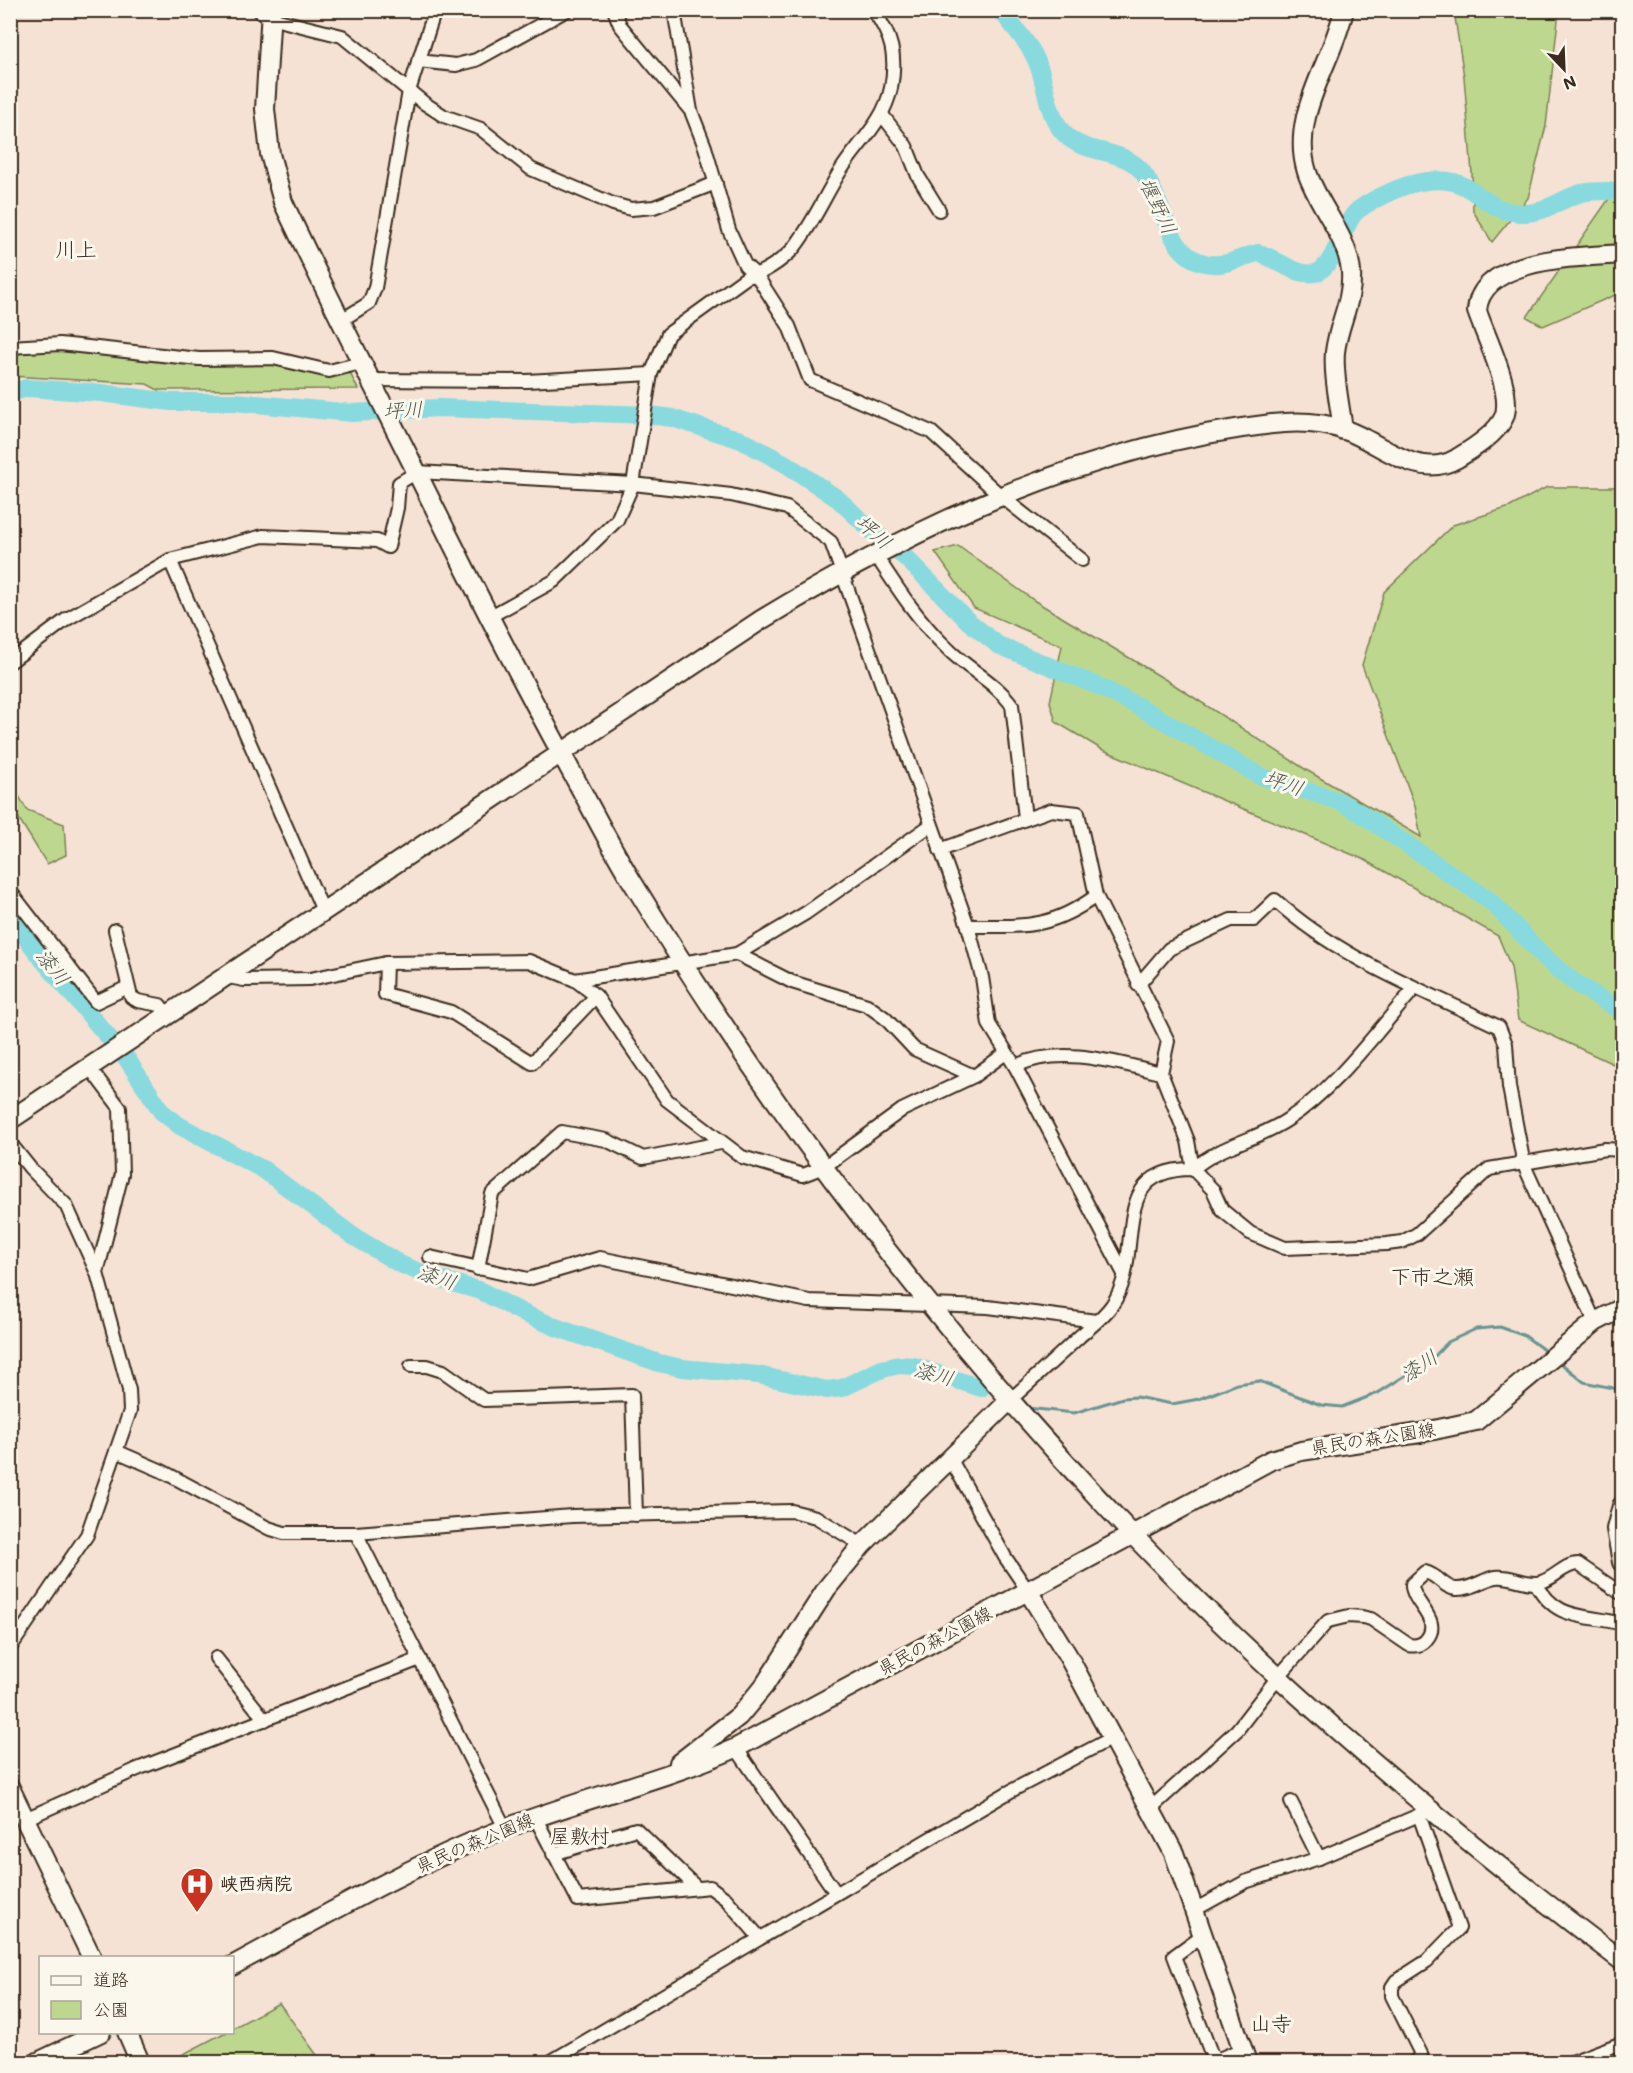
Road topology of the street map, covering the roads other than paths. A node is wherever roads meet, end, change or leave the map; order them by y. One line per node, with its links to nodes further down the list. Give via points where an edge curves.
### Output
1 (435, 10): 8 (street)
2 (567, 10): 8 (street, via 476,60 456,65)
3 (614, 10): 10 (street, via 620,25)
4 (674, 10): 10 (street)
5 (873, 10): 11 (street, via 893,46 891,87)
6 (1344, 10): 21 (street, via 1302,134 1302,152 1315,194 1351,268 1350,298 1335,355)
7 (266, 13): 9 (street, via 342,36); 16 (street, via 265,109 270,154 283,202)
8 (418, 62): 9 (street)
9 (409, 91): 12 (street, via 444,116 481,129 531,169 613,204 631,209 654,207); 16 (street, via 375,288 369,303)
10 (691, 111): 12 (street)
11 (883, 116): 13 (street, via 906,146 918,176); 15 (street, via 842,168 793,249)
12 (716, 183): 15 (street, via 729,230 745,265)
13 (939, 210)
14 (1623, 254): 21 (street, via 1537,262 1484,287 1477,311 1506,389 1507,404 1495,430 1456,458 1425,467)
15 (757, 276): 19 (street, via 747,277 668,334); 24 (street, via 789,326 810,380 931,432)
16 (340, 321): 18 (street)
17 (10, 347): 18 (street, via 60,344 199,359 273,358 329,371)
18 (361, 363): 20 (street)
19 (651, 374): 20 (street, via 527,381); 23 (street)
20 (370, 380): 22 (street)
21 (1343, 430): 24 (street, via 1320,424 1284,423 1172,440 1098,461)
22 (417, 472): 23 (street); 26 (street, via 399,483 388,547 377,541 263,536); 29 (street)
23 (633, 484): 28 (street, via 731,495 787,508 831,542); 29 (street, via 617,520 554,581)
24 (1002, 496): 25 (street); 27 (street)
25 (881, 551): 28 (street); 32 (street, via 904,600 949,650 1003,693 1012,705)
26 (170, 560): 30 (street, via 67,619); 37 (street)
27 (1082, 560)
28 (841, 571): 31 (street); 33 (street)
29 (489, 617): 31 (street)
30 (10, 662)
31 (561, 752): 37 (street); 42 (street, via 631,880)
32 (1025, 818): 34 (street); 36 (street, via 1051,810 1078,813)
33 (931, 825): 34 (street); 40 (street, via 845,887)
34 (940, 850): 38 (street)
35 (10, 891): 46 (street, via 96,1002)
36 (1096, 896): 38 (street, via 1050,922); 45 (street)
37 (324, 913): 43 (street)
38 (968, 926): 50 (street, via 982,977 989,1024)
39 (115, 930): 46 (street)
40 (737, 954): 42 (street); 54 (street, via 792,982 867,1005 914,1049)
41 (386, 963): 43 (street, via 310,979); 44 (street, via 529,961); 48 (street, via 385,993 451,1012 532,1063)
42 (685, 964): 44 (street); 60 (street)
43 (228, 977): 49 (street)
44 (575, 980): 48 (street)
45 (1138, 985): 47 (street, via 1169,949 1231,920 1254,920 1275,900 1330,943); 53 (street, via 1168,1041)
46 (128, 987): 49 (street, via 131,997 160,1005)
47 (1415, 988): 59 (street, via 1499,1027 1506,1044 1509,1087); 61 (street, via 1340,1074 1286,1120 1206,1157)
48 (596, 996): 57 (street, via 667,1100)
49 (168, 1016): 52 (street)
50 (1006, 1053): 51 (street); 54 (street)
51 (1016, 1065): 53 (street, via 1031,1059 1081,1055); 65 (street)
52 (89, 1067): 55 (street); 64 (street, via 120,1108 123,1153 122,1174)
53 (1161, 1073): 61 (street, via 1188,1141)
54 (974, 1076): 60 (street, via 902,1110)
55 (10, 1120)
56 (10, 1143): 64 (street, via 66,1205)
57 (721, 1143): 60 (street, via 742,1157 803,1174); 63 (street, via 643,1158 606,1140 562,1132 492,1194)
58 (1623, 1150): 59 (street, via 1605,1149)
59 (1524, 1165): 61 (street, via 1489,1169 1417,1234 1402,1242 1285,1248 1250,1233 1222,1210 1213,1190); 69 (street)
60 (824, 1167): 66 (street)
61 (1193, 1168): 65 (street, via 1175,1168 1154,1175 1138,1194)
62 (430, 1257): 63 (street)
63 (478, 1269): 66 (street, via 528,1279 600,1258 809,1301)
64 (97, 1273): 72 (street, via 129,1390 130,1411)
65 (1124, 1274): 68 (street, via 1113,1305)
66 (931, 1304): 68 (street); 71 (street)
67 (1623, 1308): 69 (street, 県民の森公園線)
68 (1096, 1321): 71 (street)
69 (1589, 1328): 77 (street, 県民の森公園線, via 1476,1421 1301,1451 1271,1460)
70 (411, 1366): 75 (street, via 443,1371 484,1400 632,1395)
71 (1011, 1399): 73 (street); 77 (street)
72 (116, 1451): 76 (street, via 268,1528 284,1533); 84 (street, via 87,1535)
73 (950, 1458): 78 (street); 81 (street)
74 (1623, 1506): 79 (street, via 1616,1529)
75 (636, 1515): 76 (street, via 572,1516); 78 (street, via 792,1511 816,1517)
76 (356, 1533): 86 (street)
77 (1131, 1533): 81 (street, 県民の森公園線); 87 (street)
78 (862, 1545): 91 (street, via 827,1588 764,1686 739,1716)
79 (1623, 1562)
80 (1536, 1583): 82 (street, via 1578,1564); 83 (street, via 1544,1599 1568,1614); 87 (street, via 1501,1577 1455,1589 1425,1572 1412,1584 1414,1596 1431,1619 1430,1634 1421,1644 1409,1646 1371,1619 1335,1618 1320,1627)
81 (1028, 1591): 89 (street); 90 (street, 県民の森公園線)
82 (1623, 1594)
83 (1623, 1624)
84 (10, 1648)
85 (216, 1658): 88 (street)
86 (420, 1659): 88 (street); 98 (street)
87 (1278, 1677): 94 (street, via 1237,1730); 95 (street)
88 (265, 1720): 97 (street, via 140,1768)
89 (1112, 1738): 94 (street); 102 (street, via 1009,1792)
90 (736, 1748): 91 (street, 県民の森公園線); 102 (street)
91 (654, 1779): 96 (street, 県民の森公園線)
92 (10, 1788): 97 (street)
93 (1291, 1802): 100 (street)
94 (1151, 1808): 103 (street)
95 (1422, 1811): 100 (street); 107 (street); 117 (street, via 1459,1928 1427,1961 1392,1987 1392,1996 1421,2054)
96 (535, 1817): 98 (street, 県民の森公園線); 99 (street)
97 (25, 1819): 106 (street)
98 (505, 1828): 108 (street, 県民の森公園線, via 430,1859)
99 (553, 1854): 101 (street, via 636,1829); 101 (street, via 578,1900)
100 (1319, 1858): 103 (street, via 1245,1882)
101 (696, 1887): 105 (street, via 710,1887 726,1899)
102 (836, 1893): 105 (street)
103 (1196, 1909): 104 (street)
104 (1204, 1934): 112 (street); 116 (street, via 1174,1956)
105 (760, 1938): 115 (street)
106 (91, 1956)
107 (1623, 1961)
108 (234, 1965)
109 (96, 2034): 113 (street)
110 (128, 2034): 114 (street)
111 (1623, 2043): 118 (street)
112 (1244, 2056): 116 (street)
113 (38, 2062)
114 (140, 2062)
115 (550, 2062)
116 (1213, 2062)
117 (1415, 2062)
118 (1571, 2062)

